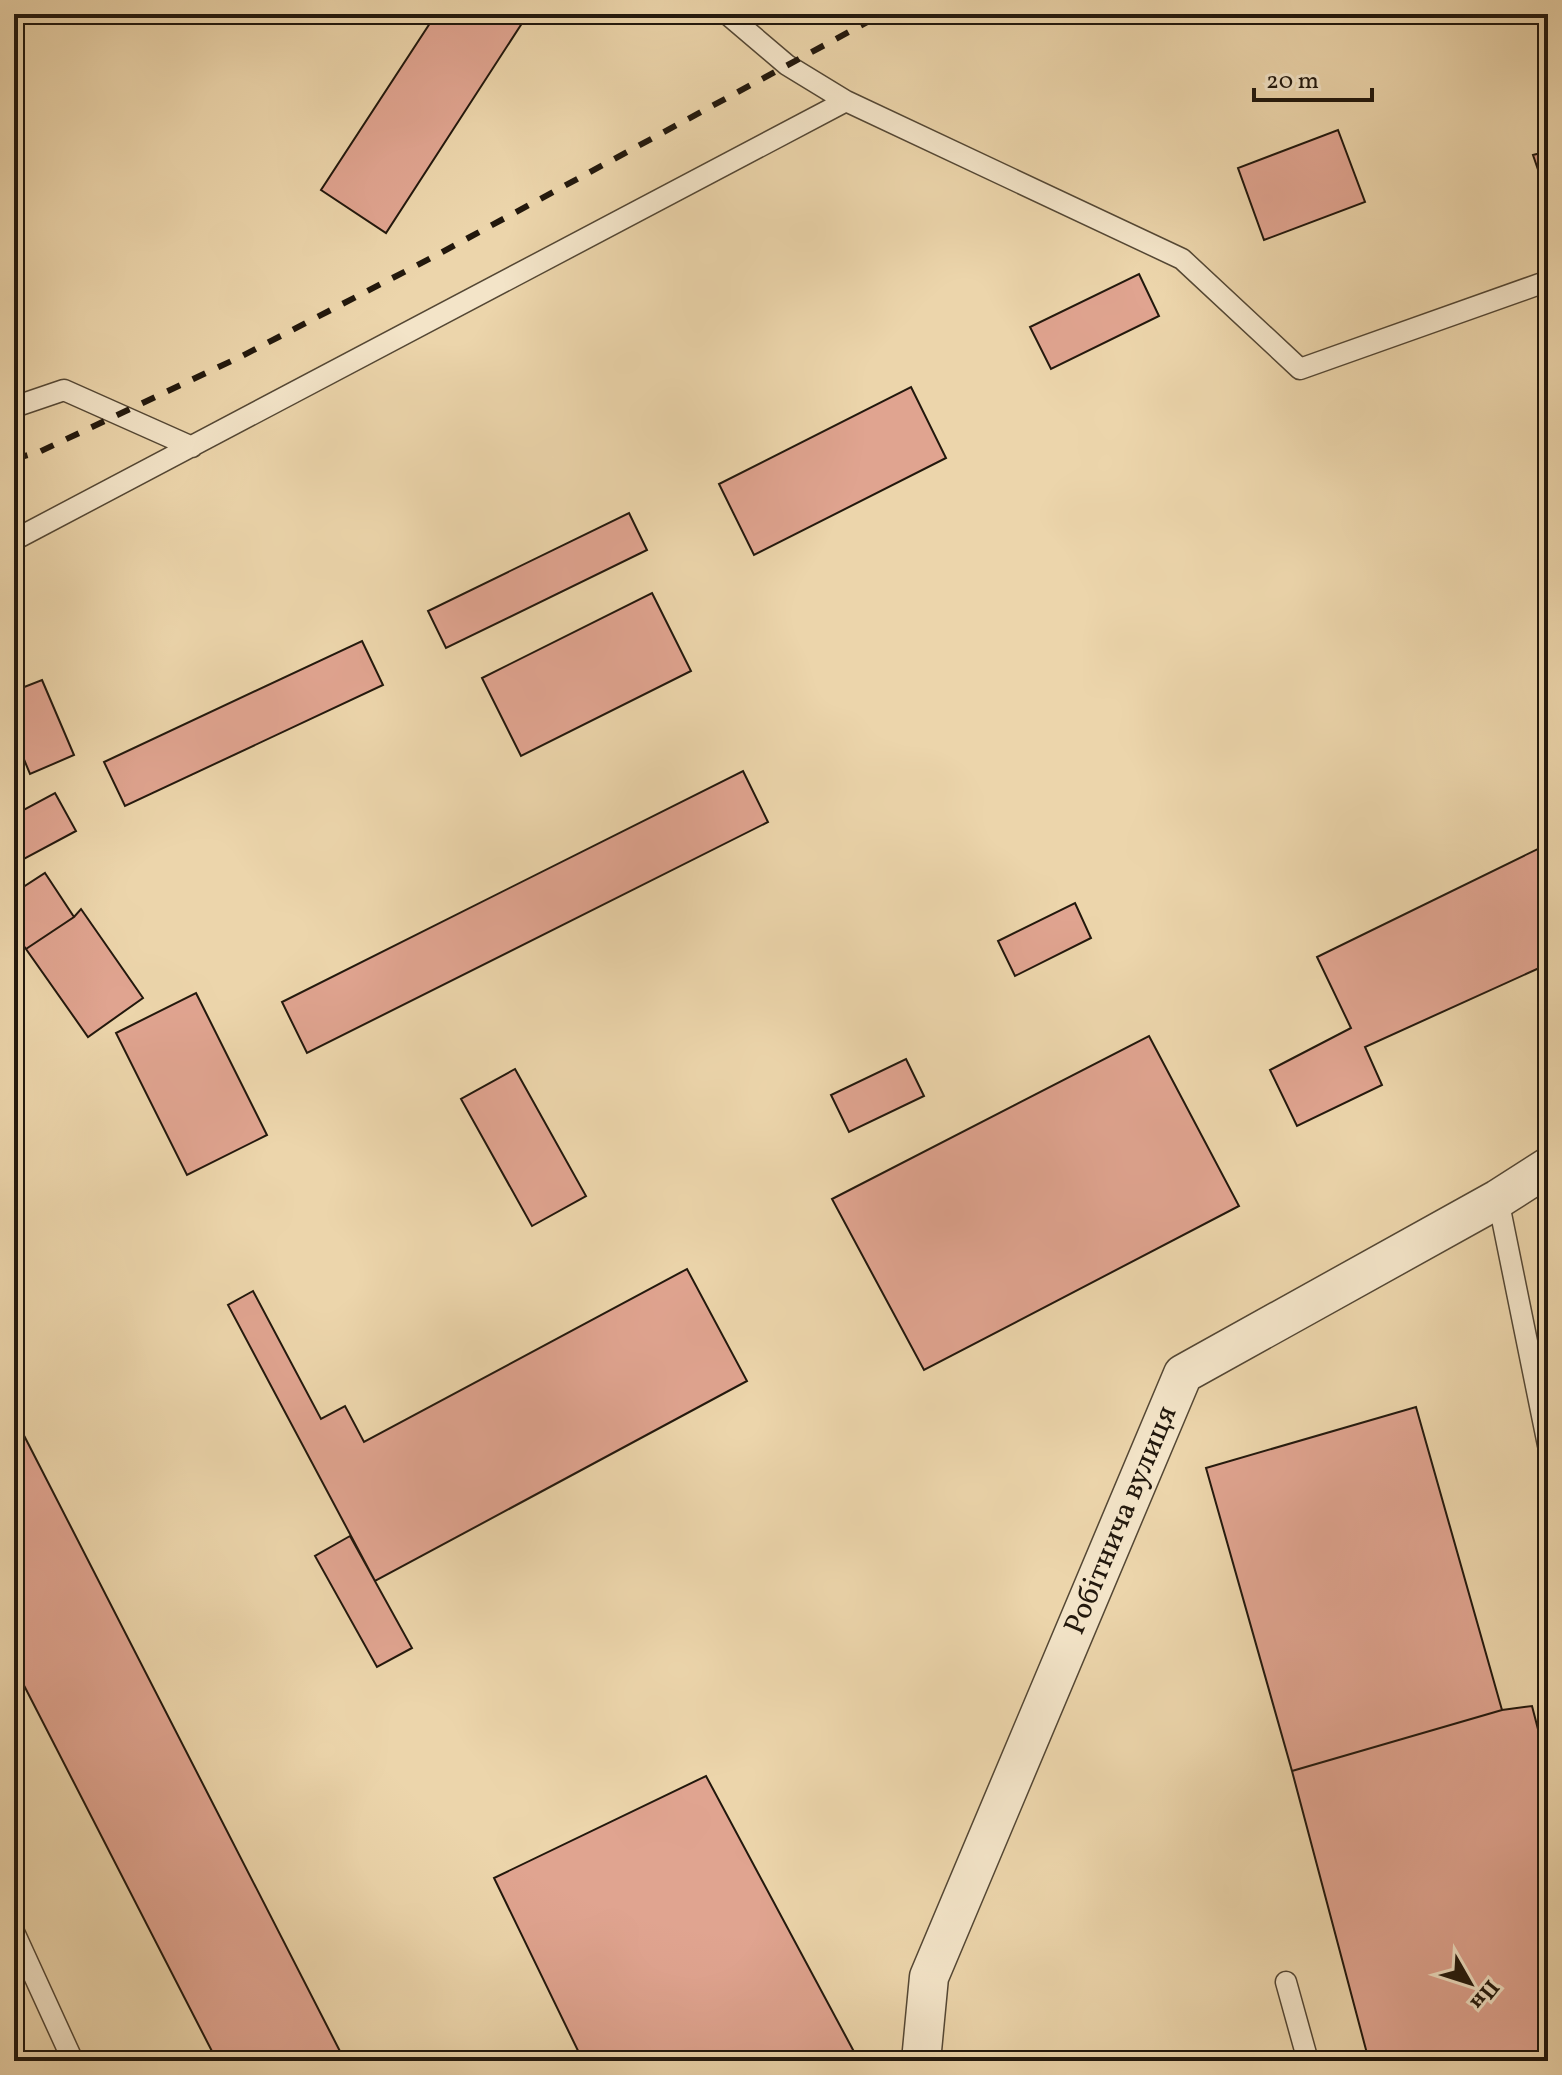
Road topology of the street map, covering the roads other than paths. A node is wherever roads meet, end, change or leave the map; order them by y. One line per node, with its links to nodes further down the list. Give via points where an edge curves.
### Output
1 (727, 14): 2 (lane, via 787,65)
2 (846, 101): 3 (lane, via 1182,259 1300,369); 5 (lane)
3 (1548, 281)
4 (14, 407): 5 (lane, via 64,390)
5 (192, 447): 6 (lane)
6 (14, 540)
7 (1548, 1167): 8 (street, Робітнича вулиця)
8 (1498, 1199): 9 (lane); 13 (street, Робітнича вулиця, via 1183,1374 929,1977)
9 (1548, 1445)
10 (14, 1932): 12 (lane)
11 (1286, 1982): 14 (lane)
12 (73, 2061)
13 (921, 2061)
14 (1308, 2061)

